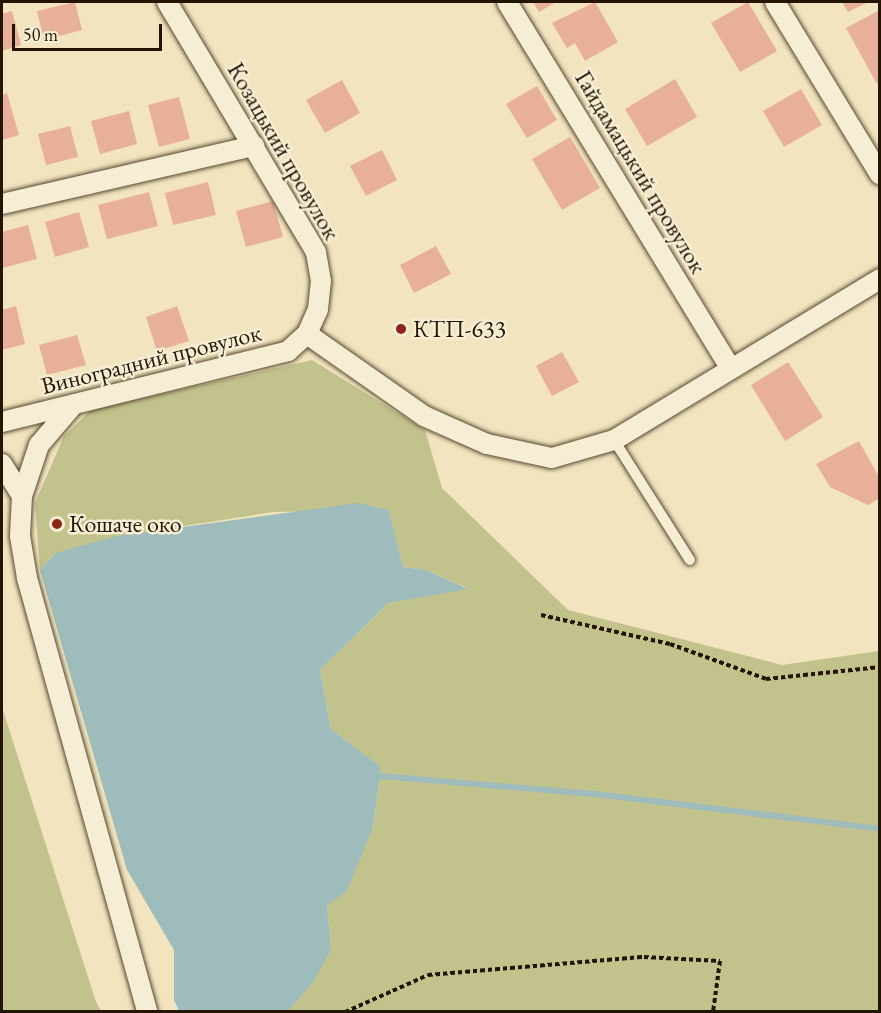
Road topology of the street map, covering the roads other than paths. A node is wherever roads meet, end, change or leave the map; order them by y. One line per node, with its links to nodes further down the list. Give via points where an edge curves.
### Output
1 (167, 2): 4 (street, Козацький провулок)
2 (507, 2): 9 (street, Гайдамацький провулок)
3 (775, 2): 5 (street)
4 (254, 146): 6 (street); 8 (street, Козацький провулок, via 316,252 321,281)
5 (879, 175)
6 (2, 204)
7 (879, 279): 9 (street)
8 (308, 334): 10 (street, Виноградний провулок, via 288,351 263,359); 12 (street, via 424,416 488,444 552,458)
9 (730, 368): 12 (street)
10 (73, 405): 11 (street, Виноградний провулок); 14 (street, via 39,445)
11 (2, 422)
12 (614, 440): 15 (lane)
13 (2, 464): 14 (street)
14 (22, 496): 16 (street, via 27,578)
15 (690, 560)
16 (147, 1011)

